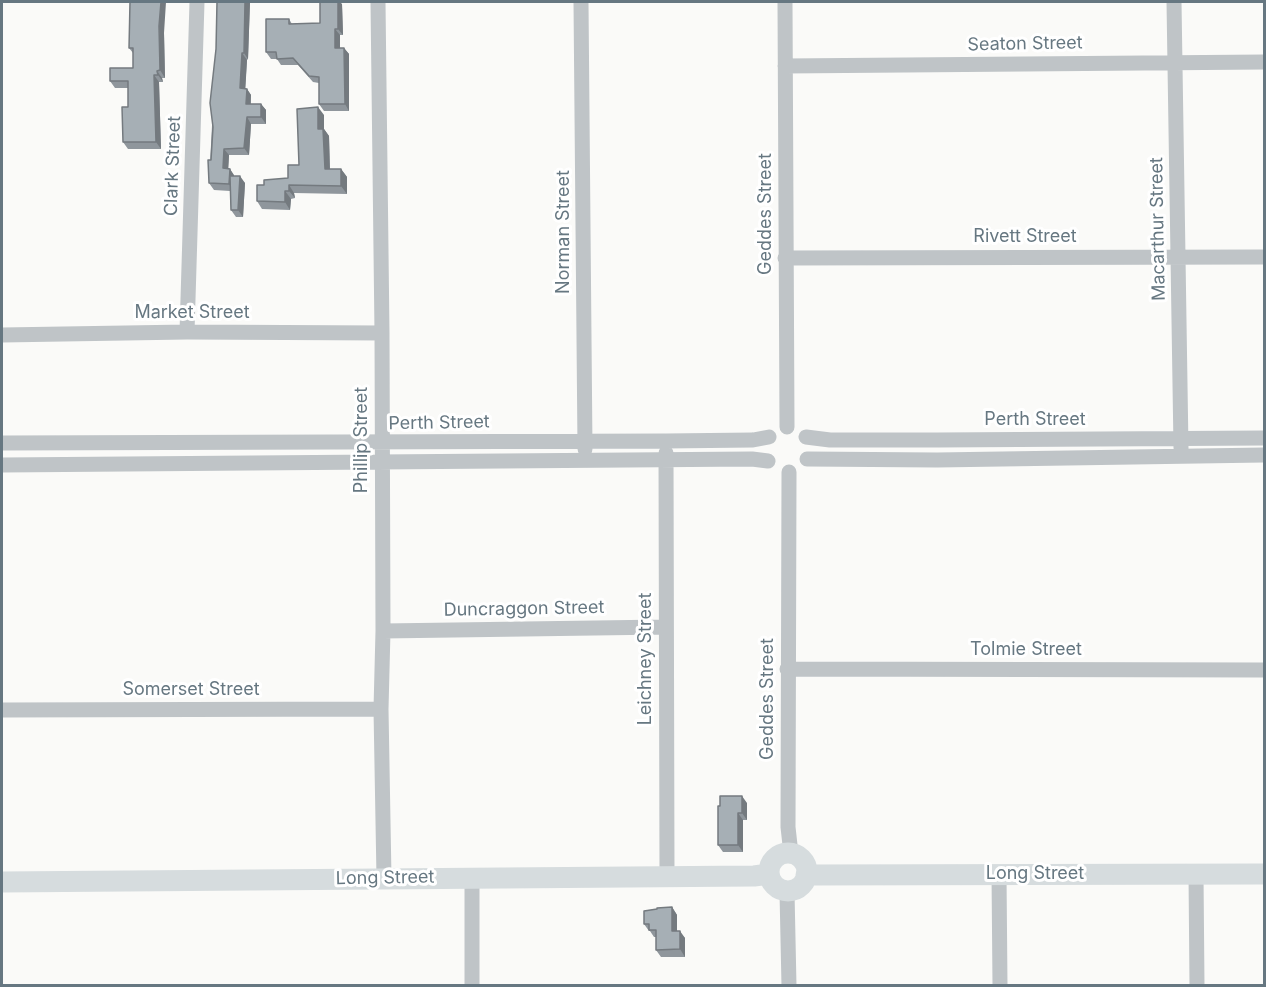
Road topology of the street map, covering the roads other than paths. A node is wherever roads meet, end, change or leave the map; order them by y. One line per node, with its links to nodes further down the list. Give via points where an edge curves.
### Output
1 (197, 2): 12 (street, Clark Street)
2 (378, 2): 13 (street, Phillip Street)
3 (581, 2): 21 (street, Norman Street)
4 (785, 2): 8 (street, Geddes Street)
5 (1174, 2): 6 (street, Macarthur Street)
6 (1175, 62): 7 (street, Seaton Street); 8 (street, Seaton Street); 11 (street, Macarthur Street)
7 (1264, 62)
8 (785, 66): 10 (street, Geddes Street)
9 (1264, 257): 11 (street, Rivett Street)
10 (785, 258): 11 (street, Rivett Street); 15 (street, Geddes Street)
11 (1178, 258): 19 (street, Macarthur Street)
12 (187, 332): 13 (street, Market Street); 14 (street, Market Street)
13 (382, 333): 24 (street, Phillip Street)
14 (2, 335)
15 (787, 427): 16 (street); 17 (street, via 798,429)
16 (769, 437): 22 (street, Perth Street); 31 (street, via 765,448)
17 (806, 437): 20 (street, Perth Street); 27 (street, via 810,450)
18 (1264, 438): 19 (street, Perth Street)
19 (1180, 439): 20 (street, Perth Street); 26 (street, Macarthur Street)
20 (937, 440): 28 (street)
21 (585, 441): 22 (street, Perth Street); 24 (street, Perth Street); 32 (street, Norman Street)
22 (666, 441): 30 (street, Leichney Street)
23 (2, 443): 24 (street, Perth Street)
24 (381, 443): 29 (street, Phillip Street)
25 (1264, 455): 26 (street)
26 (1181, 457): 28 (street)
27 (807, 459): 28 (street); 34 (street, via 802,467)
28 (937, 460)
29 (381, 461): 32 (street, Perth Street); 33 (street, Perth Street); 36 (street, Phillip Street)
30 (666, 461): 31 (street, Perth Street); 32 (street, Perth Street); 35 (street, Leichney Street)
31 (768, 461): 34 (street, via 776,469)
32 (585, 462)
33 (2, 465)
34 (789, 472): 37 (street, Geddes Street)
35 (665, 627): 36 (street, Duncraggon Street); 47 (street, Leichney Street)
36 (382, 631): 39 (street, Phillip Street)
37 (787, 669): 38 (street, Tolmie Street); 41 (street, Geddes Street)
38 (1264, 670)
39 (381, 709): 40 (street, Somerset Street); 48 (street, Phillip Street)
40 (2, 710)
41 (791, 854): 42 (street, via 774,860); 46 (street, via 803,862)
42 (769, 874): 47 (street, Long Street); 51 (street, via 776,887)
43 (999, 874): 44 (street, Long Street); 46 (street, Long Street); 54 (street)
44 (1196, 874): 45 (street, Long Street); 55 (street)
45 (1264, 874)
46 (806, 875): 51 (street, via 800,886)
47 (667, 876): 49 (street, Long Street)
48 (384, 878): 49 (street, Long Street); 50 (street, Long Street)
49 (472, 878): 52 (street)
50 (2, 882)
51 (787, 892): 53 (street)
52 (472, 986)
53 (789, 986)
54 (1000, 986)
55 (1197, 986)

